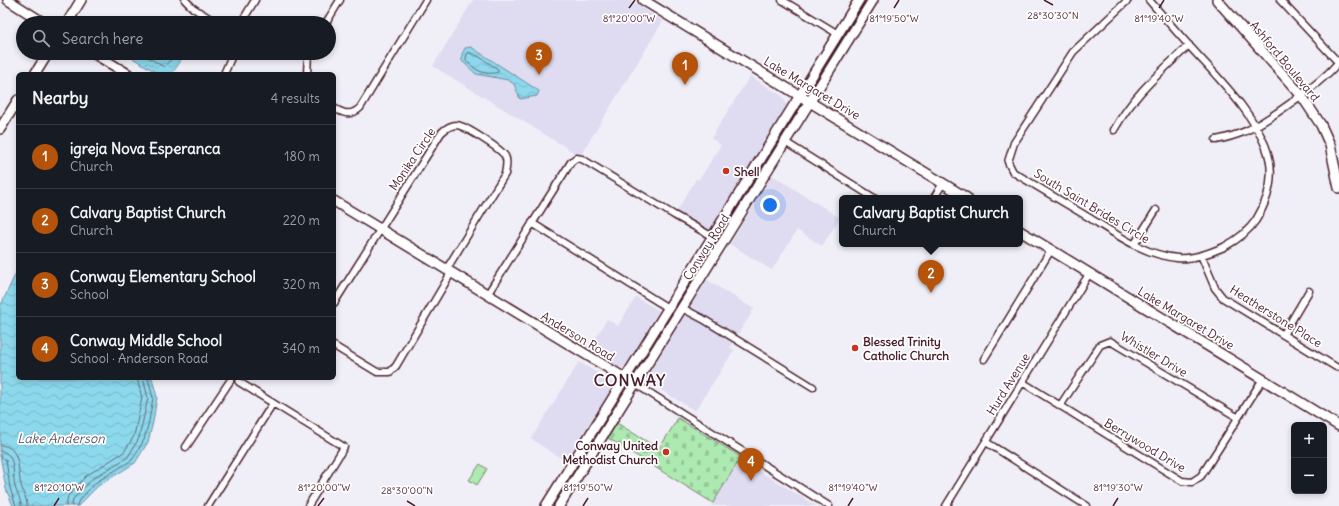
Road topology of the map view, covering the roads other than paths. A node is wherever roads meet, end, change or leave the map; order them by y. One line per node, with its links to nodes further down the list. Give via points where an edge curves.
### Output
1 (8, 0): 15 (street)
2 (81, 0): 16 (street)
3 (185, 0): 17 (street)
4 (255, 0): 18 (street)
5 (340, 0): 19 (street)
6 (426, 0): 35 (street, via 360,108 348,114)
7 (643, 0): 31 (street, Lake Margaret Drive)
8 (782, 0): 20 (street)
9 (860, 0): 20 (street, Conway Road)
10 (873, 0): 33 (street, Conway Road)
11 (1128, 0): 52 (street, South Saint Brides Circle, via 1073,52 1014,143 1008,162 1013,172)
12 (1149, 0): 21 (street, South Saint Brides Circle)
13 (1217, 0): 32 (street, Ashford Boulevard)
14 (1280, 0): 26 (street)
15 (33, 16)
16 (71, 16)
17 (206, 16)
18 (245, 16)
19 (330, 16)
20 (838, 34): 31 (street, Conway Road)
21 (1189, 45): 36 (street, South Saint Brides Circle, via 1242,105); 38 (street, via 1138,93)
22 (44, 60): 27 (street)
23 (105, 60): 28 (street)
24 (230, 60): 29 (street)
25 (308, 60): 30 (street)
26 (1339, 61): 32 (street, via 1332,70)
27 (36, 72)
28 (125, 72)
29 (225, 72)
30 (307, 72)
31 (800, 95): 33 (street, Lake Margaret Drive); 51 (street, Conway Road)
32 (1301, 95): 36 (street); 42 (street, Ashford Boulevard, via 1321,125 1330,145)
33 (810, 101): 40 (street, Conway Road); 41 (street, Lake Margaret Drive)
34 (16, 103): 37 (street)
35 (336, 109)
36 (1256, 126): 39 (street); 54 (street, South Saint Brides Circle, via 1266,146 1270,165 1268,196 1254,223 1243,235 1225,246)
37 (0, 129)
38 (1114, 130)
39 (1216, 140)
40 (785, 142): 43 (street); 62 (street, Conway Road)
41 (943, 183): 44 (street); 45 (street, Lake Margaret Drive)
42 (1339, 188)
43 (869, 195)
44 (936, 195)
45 (962, 195)
46 (336, 202): 49 (street, Anderson Road)
47 (1156, 210): 52 (street)
48 (532, 223): 51 (street, via 576,158 582,159); 59 (street); 61 (street)
49 (380, 229): 55 (street, Anderson Road); 55 (street, Monika Circle, via 441,133 457,125 465,128 504,155 506,174); 60 (street, Monika Circle)
50 (1023, 233): 53 (street, Lake Margaret Drive)
51 (713, 237): 57 (street, Conway Road)
52 (1134, 245): 54 (street, South Saint Brides Circle, via 1150,253 1179,259)
53 (1051, 250): 56 (street, Lake Margaret Drive); 65 (street)
54 (1201, 255): 63 (street, Heatherstone Place, via 1215,288 1223,298)
55 (449, 271): 59 (street, Anderson Road); 64 (street, Monika Circle, via 396,366 390,372 377,372)
56 (1089, 274): 68 (street, Lake Margaret Drive); 71 (street, Hurd Avenue)
57 (686, 280): 61 (street, Conway Road); 62 (street)
58 (1309, 291): 63 (street)
59 (487, 295): 67 (street, Anderson Road)
60 (336, 300)
61 (668, 308): 67 (street, Conway Road)
62 (682, 308): 72 (street, Conway Road); 73 (street)
63 (1283, 335): 66 (street, Heatherstone Place)
64 (336, 347)
65 (984, 358)
66 (1336, 367)
67 (624, 377): 72 (street, Anderson Road); 80 (street, Conway Road)
68 (1263, 379): 76 (street, Berrywood Drive); 77 (street, Lake Margaret Drive)
69 (231, 380): 79 (street)
70 (239, 382): 74 (street)
71 (1022, 382): 75 (street, Berrywood Drive); 78 (street, Hurd Avenue)
72 (634, 383): 81 (street, Conway Road); 86 (street, Anderson Road)
73 (813, 387)
74 (273, 403): 82 (street); 83 (street, via 344,447)
75 (1060, 406): 76 (street, Whistler Drive, via 1100,346 1110,341); 76 (street, Berrywood Drive, via 1182,481 1192,482 1201,476)
76 (1237, 418)
77 (1339, 426)
78 (986, 442): 87 (street, Hurd Avenue); 88 (street)
79 (186, 447)
80 (561, 480): 81 (street); 84 (street, Conway Road)
81 (569, 490): 85 (street, Conway Road)
82 (208, 506)
83 (308, 506)
84 (546, 506)
85 (559, 506)
86 (829, 506)
87 (946, 506)
88 (1087, 506)

